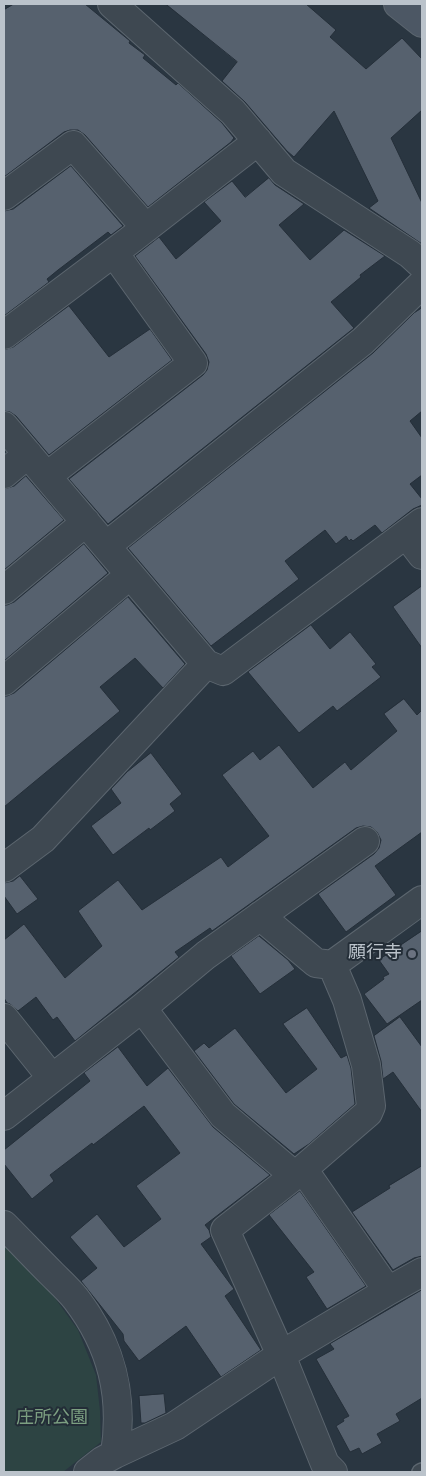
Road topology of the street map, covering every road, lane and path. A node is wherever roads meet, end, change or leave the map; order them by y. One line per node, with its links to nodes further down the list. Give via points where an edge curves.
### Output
1 (112, 4): 4 (street, via 233,112)
2 (398, 4): 3 (main road)
3 (422, 23)
4 (258, 141): 6 (street); 8 (street, via 284,172)
5 (4, 196): 6 (street, via 73,145)
6 (146, 228): 7 (street)
7 (114, 253): 10 (street); 14 (street, via 193,363)
8 (422, 265)
9 (422, 284): 17 (street, via 363,341)
10 (4, 335)
11 (4, 426): 12 (street)
12 (28, 454): 13 (street); 14 (street)
13 (4, 474)
14 (47, 476): 15 (street)
15 (86, 522): 17 (street); 20 (street)
16 (414, 528): 18 (street); 21 (street, via 224,671)
17 (106, 546): 19 (street)
18 (422, 555)
19 (130, 575): 21 (street); 22 (street)
20 (4, 590)
21 (206, 664): 24 (street, via 43,839)
22 (4, 682)
23 (365, 841): 26 (street)
24 (4, 868)
25 (422, 900): 27 (street)
26 (260, 916): 27 (street, via 316,963); 28 (street)
27 (332, 964): 32 (street, via 347,1000 366,1065 371,1106 368,1113)
28 (142, 1008): 30 (street); 32 (street, via 223,1115)
29 (4, 1018): 30 (street)
30 (52, 1078): 31 (street)
31 (4, 1116)
32 (299, 1172): 35 (street); 36 (street, via 225,1230)
33 (4, 1225): 37 (street, via 74,1297 101,1340 113,1371 119,1421)
34 (422, 1272): 35 (street)
35 (388, 1291): 36 (street)
36 (281, 1355): 37 (street, via 176,1426); 38 (street, via 325,1464)
37 (103, 1465)
38 (333, 1472)

